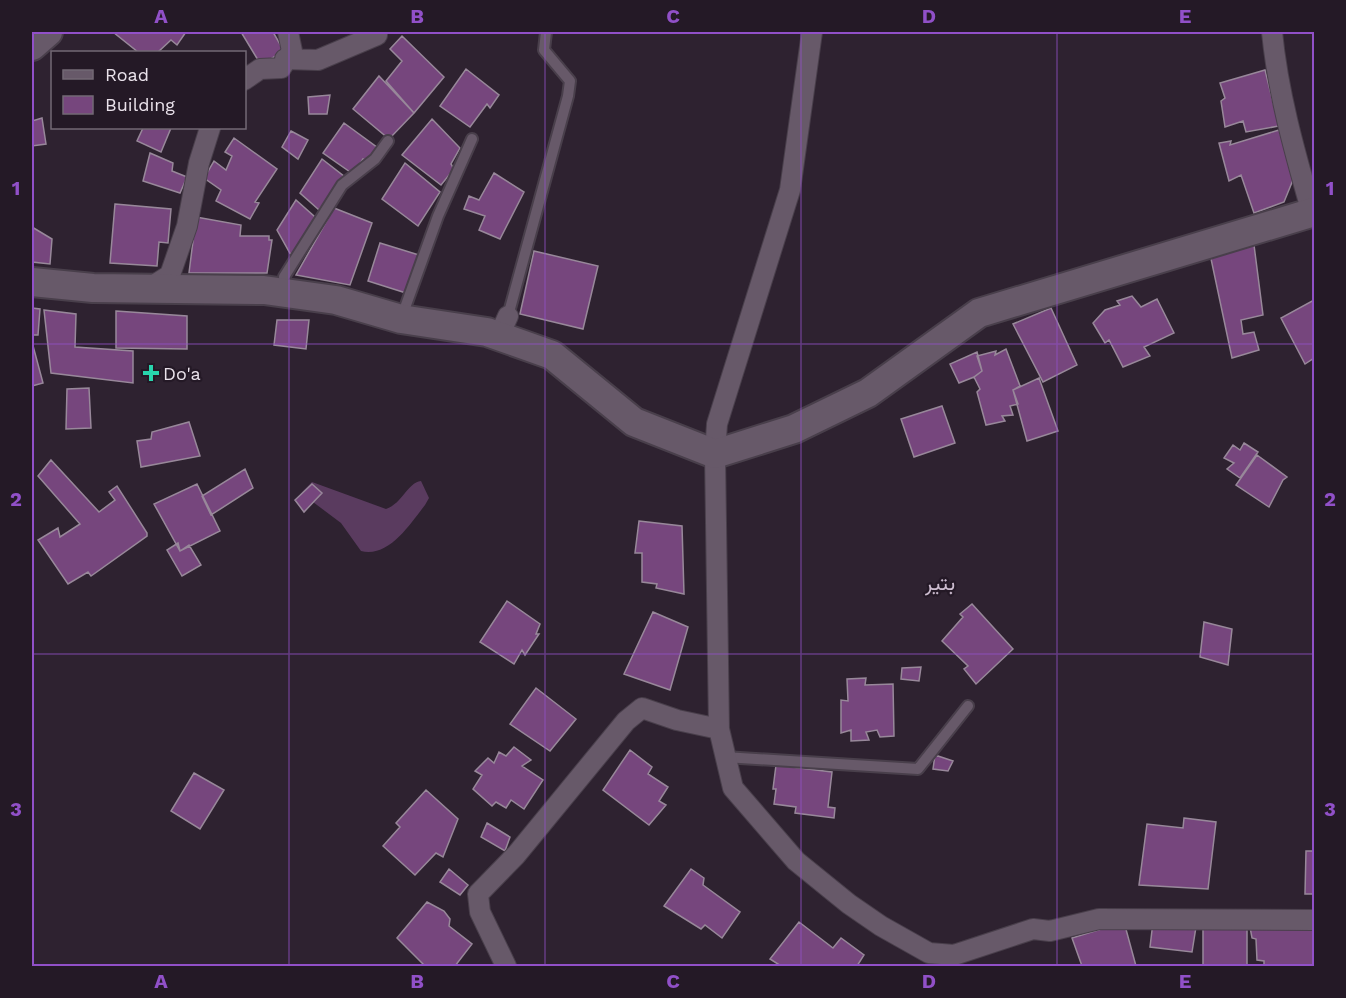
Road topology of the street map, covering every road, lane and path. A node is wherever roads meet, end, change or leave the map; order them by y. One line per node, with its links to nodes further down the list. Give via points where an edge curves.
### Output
1 (48, 32): 7 (street)
2 (288, 32): 8 (street, via 292,51)
3 (546, 32): 18 (lane, via 544,50 570,81 568,96)
4 (812, 32): 19 (street, via 790,190 721,408)
5 (1272, 32): 13 (street, via 1289,135)
6 (379, 33): 8 (street, via 318,60)
7 (32, 46)
8 (285, 58): 9 (street, via 281,68 260,69)
9 (246, 79)
10 (210, 129): 16 (street, via 187,226 170,274)
11 (472, 139): 17 (lane, via 438,216)
12 (388, 141): 15 (lane, via 375,159 342,185)
13 (1313, 213): 19 (street, via 979,313 868,393 794,429)
14 (32, 282): 16 (street, via 93,288)
15 (280, 284): 16 (street); 17 (street, via 336,300)
16 (151, 287)
17 (403, 312): 18 (street, via 488,332)
18 (504, 326): 19 (street, via 552,355 634,422)
19 (715, 454): 21 (street)
20 (968, 706): 22 (lane, via 918,769)
21 (719, 729): 22 (street); 25 (street, via 642,708 626,721 516,855 478,894 480,912)
22 (724, 757): 24 (street, via 733,788 796,861)
23 (1314, 920): 24 (street, via 1099,919 1050,931 1033,929)
24 (928, 960)
25 (506, 966)

